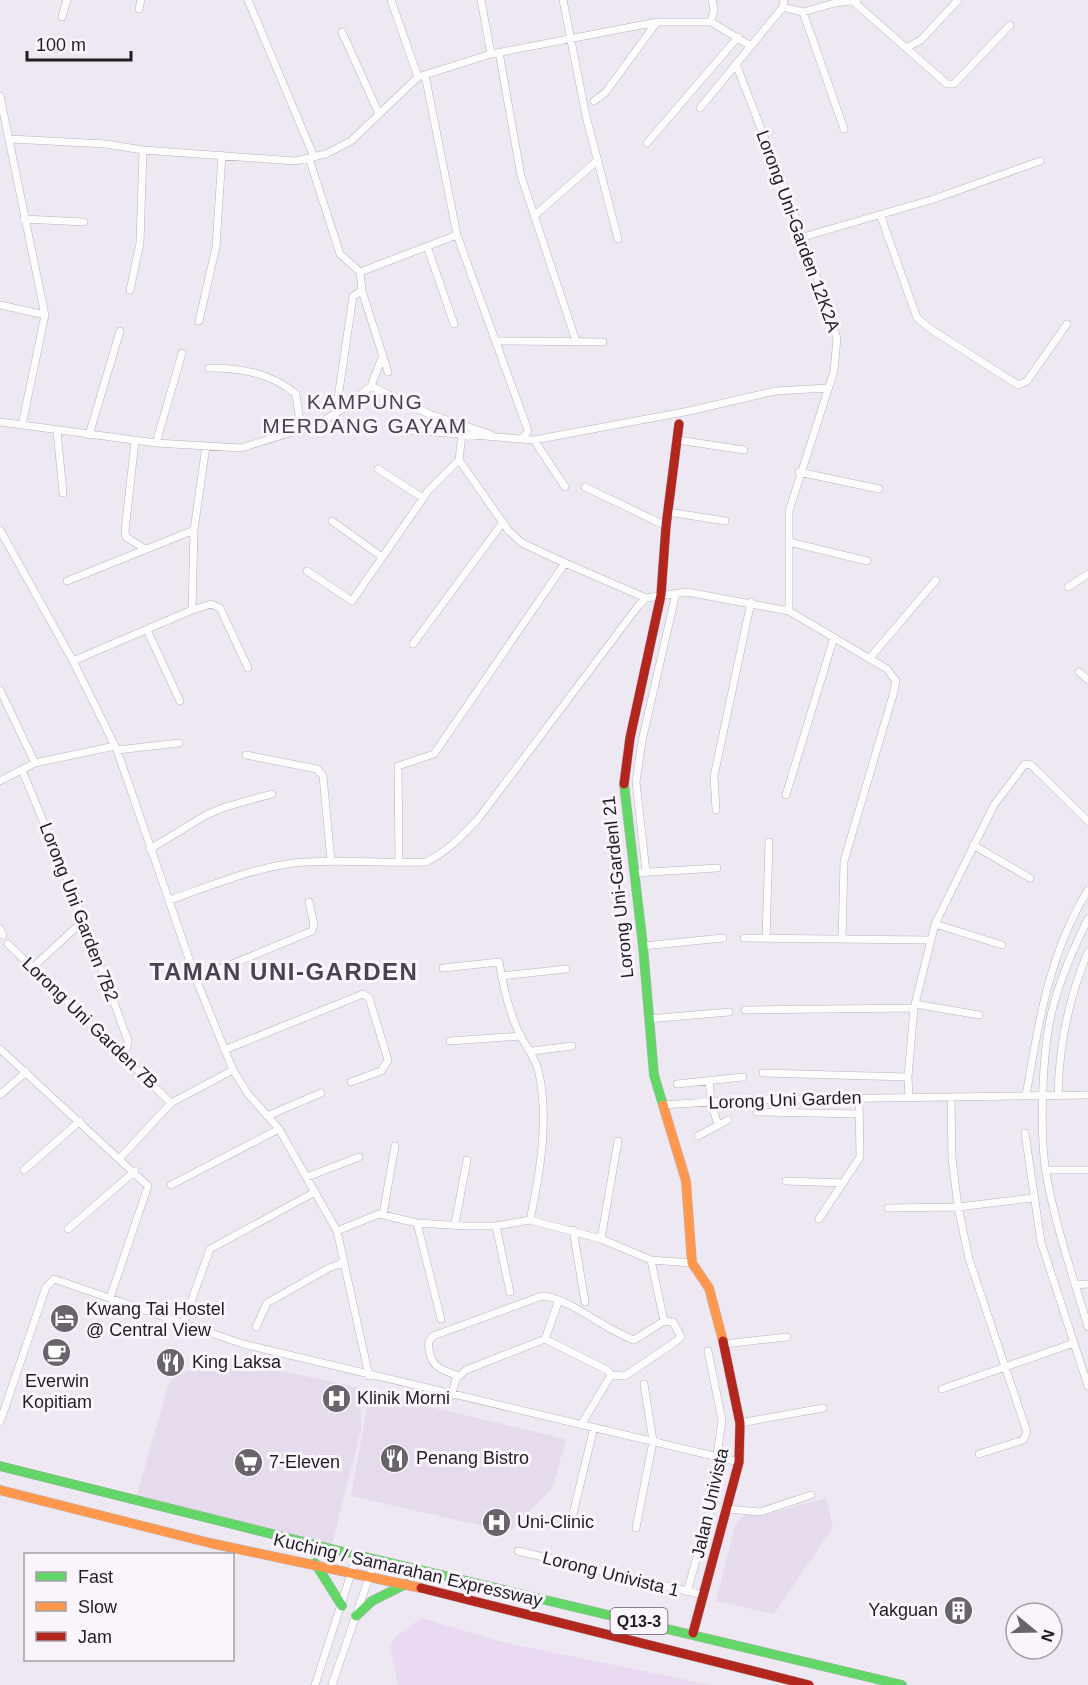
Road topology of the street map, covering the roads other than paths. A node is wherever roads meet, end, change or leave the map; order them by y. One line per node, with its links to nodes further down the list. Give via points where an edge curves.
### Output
1 (67, 0): 13 (street)
2 (141, 0): 11 (street)
3 (249, 0): 38 (street)
4 (392, 0): 27 (street)
5 (481, 0): 24 (street)
6 (563, 0): 19 (street)
7 (712, 0): 15 (street)
8 (958, 0): 20 (street)
9 (855, 1): 12 (street); 22 (street)
10 (783, 3): 12 (street); 21 (street)
11 (139, 9)
12 (803, 12): 33 (street)
13 (62, 17)
14 (657, 22): 15 (street); 19 (street); 29 (street, via 605,93)
15 (711, 22): 18 (street)
16 (1010, 25): 25 (street, via 954,84 943,82)
17 (342, 32): 31 (street)
18 (738, 37): 21 (street); 35 (street)
19 (570, 39): 23 (street); 39 (street)
20 (921, 40): 22 (street); 25 (street)
21 (751, 46): 26 (street)
22 (906, 48): 25 (street)
23 (499, 52): 24 (street); 42 (street, via 521,176)
24 (491, 54): 27 (street)
25 (917, 59)
26 (736, 64): 30 (street); 46 (street, Lorong Uni-Garden 12K2A)
27 (421, 76): 31 (street); 45 (street)
28 (0, 96): 32 (street)
29 (594, 101)
30 (700, 108)
31 (379, 114): 38 (street, via 351,141)
32 (2, 121): 34 (street)
33 (844, 129)
34 (10, 139): 36 (street); 43 (street)
35 (647, 143)
36 (143, 150): 37 (street); 50 (street, via 140,243)
37 (222, 155): 38 (street, via 295,160); 54 (street, via 216,247)
38 (312, 157): 49 (street, via 340,254)
39 (598, 160): 42 (street); 47 (street)
40 (1040, 161): 41 (street)
41 (880, 214): 46 (street); 56 (street, via 917,318 1018,385 1027,381)
42 (534, 216): 59 (street)
43 (24, 219): 44 (street); 53 (street)
44 (84, 222)
45 (457, 235): 48 (street); 58 (street)
46 (803, 237): 66 (street, Lorong Uni-Garden 12K2A, via 837,338)
47 (618, 239)
48 (427, 246): 49 (street); 55 (street)
49 (360, 272): 51 (street)
50 (130, 291)
51 (362, 291): 62 (street); 67 (street, via 353,296)
52 (0, 305): 53 (street)
53 (45, 315): 70 (street)
54 (199, 321)
55 (454, 324)
56 (1067, 324)
57 (120, 331): 75 (street)
58 (497, 341): 59 (street); 77 (street, via 528,431)
59 (576, 341): 60 (street)
60 (603, 342)
61 (182, 352): 81 (street)
62 (383, 355): 64 (street); 65 (street)
63 (208, 368): 72 (street, via 257,373 288,387 296,394)
64 (388, 372)
65 (371, 386): 72 (street, via 346,407); 76 (street, via 429,414)
66 (828, 388): 78 (street, via 775,391); 86 (street, Lorong Uni-Garden 12K2A)
67 (338, 398)
68 (0, 423): 70 (street)
69 (679, 424): 79 (main road, Lorong Uni-Gardenl 21)
70 (22, 425): 71 (street)
71 (57, 430): 75 (street); 90 (street)
72 (301, 430): 82 (street, via 241,448)
73 (407, 430): 74 (street)
74 (462, 434): 76 (street); 84 (street)
75 (89, 435): 80 (street)
76 (496, 436): 77 (street)
77 (523, 438): 78 (street)
78 (534, 440): 87 (street)
79 (678, 440): 83 (street); 92 (main road, Lorong Uni-Gardenl 21)
80 (135, 441): 81 (street); 100 (street, via 125,531 126,537)
81 (156, 443): 82 (street)
82 (206, 446): 98 (street)
83 (744, 450)
84 (459, 460): 91 (street); 95 (street)
85 (378, 469): 91 (street)
86 (799, 472): 89 (street); 99 (street, Lorong Uni-Garden 12K2A, via 789,511)
87 (565, 487)
88 (585, 488): 96 (street)
89 (879, 489)
90 (63, 493)
91 (423, 498): 101 (street)
92 (668, 512): 93 (street); 96 (main road, Lorong Uni-Gardenl 21)
93 (725, 521)
94 (332, 522): 101 (street)
95 (503, 522): 103 (street, via 522,543); 117 (street)
96 (666, 526): 110 (main road, Lorong Uni-Gardenl 21)
97 (0, 530): 119 (street)
98 (194, 530): 100 (street); 113 (street)
99 (789, 542): 102 (street); 114 (street, Lorong Uni-Garden 12K2A)
100 (145, 549): 107 (street)
101 (382, 556): 104 (street, via 352,601)
102 (867, 561)
103 (565, 564): 111 (street); 141 (street, via 434,754 398,766)
104 (307, 572)
105 (1088, 574): 108 (street)
106 (936, 580): 118 (street)
107 (67, 581)
108 (1068, 587)
109 (676, 593): 110 (street); 112 (street); 126 (street)
110 (661, 595): 111 (street); 125 (main road, Lorong Uni-Gardenl 21)
111 (646, 598): 141 (street, via 478,819 435,858)
112 (751, 603): 114 (street); 135 (street, via 714,776)
113 (192, 610): 115 (street); 120 (street, via 211,604 220,608)
114 (789, 611): 116 (street)
115 (147, 630): 119 (street); 124 (street)
116 (834, 637): 118 (street); 134 (street)
117 (413, 644)
118 (869, 659): 155 (street, via 887,669 896,681 844,861)
119 (74, 661): 128 (street)
120 (248, 668)
121 (1079, 672): 122 (street)
122 (1088, 680)
123 (0, 690): 130 (street)
124 (180, 701)
125 (630, 738): 126 (street); 144 (main road, Lorong Uni-Gardenl 21, via 624,787)
126 (642, 741): 143 (street, via 636,796)
127 (179, 743): 128 (street)
128 (116, 748): 130 (street); 139 (street)
129 (246, 754): 140 (street, via 317,769 323,776)
130 (35, 763): 131 (street)
131 (22, 770): 132 (street); 150 (street, Lorong Uni Garden 7B2)
132 (0, 781)
133 (272, 794): 139 (street, via 206,815)
134 (786, 795)
135 (716, 810)
136 (1088, 821): 138 (street, via 1031,765 1025,764 994,805)
137 (769, 842): 154 (street)
138 (973, 845): 145 (street); 151 (street)
139 (150, 849): 147 (street)
140 (331, 861): 141 (street); 147 (street, via 281,865)
141 (399, 862)
142 (717, 868): 143 (street)
143 (646, 872): 144 (street)
144 (634, 873): 159 (main road, Lorong Uni-Gardenl 21)
145 (1030, 878)
146 (1088, 890): 191 (street, via 1061,945 1042,1005)
147 (170, 900): 165 (street)
148 (309, 902): 165 (street, via 312,931)
149 (1088, 919): 188 (street, via 1054,1001)
150 (84, 920): 161 (street); 177 (street, Lorong Uni Garden 7B2, via 128,1041)
151 (935, 924): 156 (street); 158 (street)
152 (723, 938): 159 (street)
153 (744, 938): 154 (street)
154 (766, 939): 155 (street)
155 (842, 940): 156 (street)
156 (930, 940): 166 (street)
157 (8, 944): 161 (street, Lorong Uni Garden 7B)
158 (1002, 945)
159 (643, 946): 170 (main road, Lorong Uni-Gardenl 21)
160 (1088, 952): 189 (street, via 1066,1024)
161 (32, 968): 177 (street, Lorong Uni Garden 7B)
162 (443, 968): 164 (street, via 499,962)
163 (566, 969): 164 (street)
164 (501, 976): 171 (street)
165 (196, 979): 175 (street)
166 (914, 1006): 167 (street); 169 (street); 182 (street)
167 (745, 1010)
168 (729, 1012): 170 (street)
169 (979, 1015)
170 (648, 1019): 197 (main road, Lorong Uni-Gardenl 21, via 654,1075)
171 (521, 1036): 172 (street); 176 (street)
172 (450, 1041)
173 (572, 1046): 176 (street)
174 (0, 1048): 179 (street)
175 (224, 1050): 178 (street); 184 (street, via 363,994 369,998 388,1060 381,1071)
176 (532, 1051): 226 (street, via 543,1112)
177 (125, 1056): 195 (street, Lorong Uni Garden 7B)
178 (233, 1070): 195 (street); 200 (street)
179 (26, 1072): 187 (street); 202 (street)
180 (763, 1073): 182 (street)
181 (742, 1077): 183 (street)
182 (908, 1077): 193 (street)
183 (710, 1080): 185 (street); 196 (street)
184 (351, 1082)
185 (677, 1084)
186 (321, 1093): 200 (street)
187 (0, 1095)
188 (1043, 1095): 189 (street, Lorong Uni Garden); 191 (street, Lorong Uni Garden); 213 (street)
189 (1058, 1095): 190 (street, Lorong Uni Garden)
190 (1088, 1095)
191 (1026, 1096): 194 (street, Lorong Uni Garden)
192 (859, 1098): 193 (street, Lorong Uni Garden); 196 (street, Lorong Uni Garden); 199 (street)
193 (909, 1098): 194 (street, Lorong Uni Garden)
194 (951, 1098): 222 (street)
195 (171, 1102): 210 (street)
196 (711, 1102): 197 (street, Lorong Uni Garden); 203 (street)
197 (662, 1105): 236 (main road, Lorong Uni-Gardenl 21, via 686,1181)
198 (758, 1112): 199 (street)
199 (858, 1114): 218 (street, via 860,1157)
200 (267, 1116): 204 (street)
201 (728, 1120): 203 (street)
202 (80, 1121): 210 (street); 212 (street)
203 (718, 1125): 206 (street)
204 (279, 1129): 216 (street); 219 (street)
205 (1025, 1133): 221 (street)
206 (698, 1136)
207 (618, 1141): 233 (street)
208 (395, 1146): 224 (street)
209 (358, 1157): 216 (street)
210 (120, 1158): 215 (street)
211 (467, 1160): 228 (street)
212 (24, 1170)
213 (1046, 1170): 214 (street); 238 (street)
214 (1088, 1170)
215 (135, 1172): 230 (street); 240 (street, via 147,1182 148,1190)
216 (307, 1177): 220 (street)
217 (786, 1181): 218 (street)
218 (843, 1183): 225 (street)
219 (171, 1185)
220 (315, 1192): 232 (street); 245 (street, via 210,1249)
221 (1032, 1198): 222 (street); 250 (street, via 1041,1242)
222 (958, 1207): 223 (street); 253 (street, via 969,1259)
223 (888, 1208)
224 (383, 1214): 227 (street); 232 (street)
225 (819, 1219)
226 (530, 1220): 229 (street); 231 (street)
227 (417, 1223): 228 (street); 243 (street)
228 (455, 1224): 229 (street)
229 (496, 1226): 239 (street)
230 (68, 1229)
231 (573, 1230): 233 (street); 242 (street)
232 (337, 1231): 235 (street)
233 (601, 1239): 234 (street)
234 (651, 1260): 236 (street); 244 (street)
235 (343, 1263): 246 (street, via 267,1303); 255 (street)
236 (692, 1263): 251 (main road, Jalan Univista, via 709,1288)
237 (1088, 1284): 238 (street)
238 (1076, 1285): 247 (street)
239 (510, 1292)
240 (110, 1298): 245 (street); 262 (street, via 50,1280)
241 (559, 1300): 244 (street, via 633,1340); 249 (street); 256 (street, via 542,1296 433,1336 428,1346 431,1362)
242 (585, 1302)
243 (441, 1319)
244 (664, 1321): 254 (street, via 673,1322 681,1337 625,1376)
245 (183, 1324): 255 (street, via 243,1344)
246 (256, 1327)
247 (1088, 1327)
248 (787, 1337): 251 (street)
249 (545, 1339): 254 (street); 256 (street)
250 (1074, 1343): 253 (street); 258 (street)
251 (724, 1344): 263 (main road, Jalan Univista)
252 (708, 1351): 268 (street, via 722,1420)
253 (1006, 1367): 259 (street); 267 (street, via 1026,1437)
254 (610, 1375): 264 (street)
255 (369, 1376): 260 (street)
256 (459, 1376): 260 (street)
257 (644, 1384): 266 (street)
258 (1088, 1386)
259 (942, 1389)
260 (451, 1396): 264 (street)
261 (824, 1408): 263 (street)
262 (0, 1422)
263 (740, 1423): 269 (main road, Jalan Univista)
264 (581, 1425): 265 (street)
265 (594, 1427): 266 (street); 274 (street)
266 (653, 1441): 268 (street); 275 (street)
267 (980, 1454)
268 (721, 1457): 269 (street); 283 (street)
269 (739, 1462): 273 (main road, Jalan Univista)
270 (0, 1466): 277 (main road, Kuching / Samarahan Expressway / Q13-3)
271 (0, 1490): 279 (main road, Kuching / Samarahan Expressway / Q13-3, via 210,1543)
272 (811, 1495): 273 (street, via 760,1512)
273 (728, 1509): 284 (main road, Jalan Univista)
274 (572, 1518)
275 (636, 1528)
276 (518, 1551): 283 (street, Lorong Univista 1)
277 (352, 1554): 278 (main road, Kuching / Samarahan Expressway / Q13-3); 280 (street)
278 (375, 1560): 281 (street); 287 (main road, Kuching / Samarahan Expressway / Q13-3)
279 (315, 1563): 280 (main road, Kuching / Samarahan Expressway / Q13-3); 285 (main road)
280 (353, 1571): 281 (main road, Kuching / Samarahan Expressway / Q13-3); 285 (street)
281 (370, 1576): 282 (main road, Kuching / Samarahan Expressway / Q13-3); 286 (street)
282 (406, 1584): 286 (main road, via 372,1601); 290 (main road, Kuching / Samarahan Expressway / Q13-3)
283 (687, 1592): 284 (street, Lorong Univista 1)
284 (704, 1594): 287 (main road, Jalan Univista)
285 (342, 1606): 288 (street)
286 (356, 1616): 289 (street)
287 (693, 1633): 291 (main road, Kuching / Samarahan Expressway / Q13-3)
288 (315, 1685)
289 (332, 1685)
290 (809, 1685)
291 (902, 1685)

